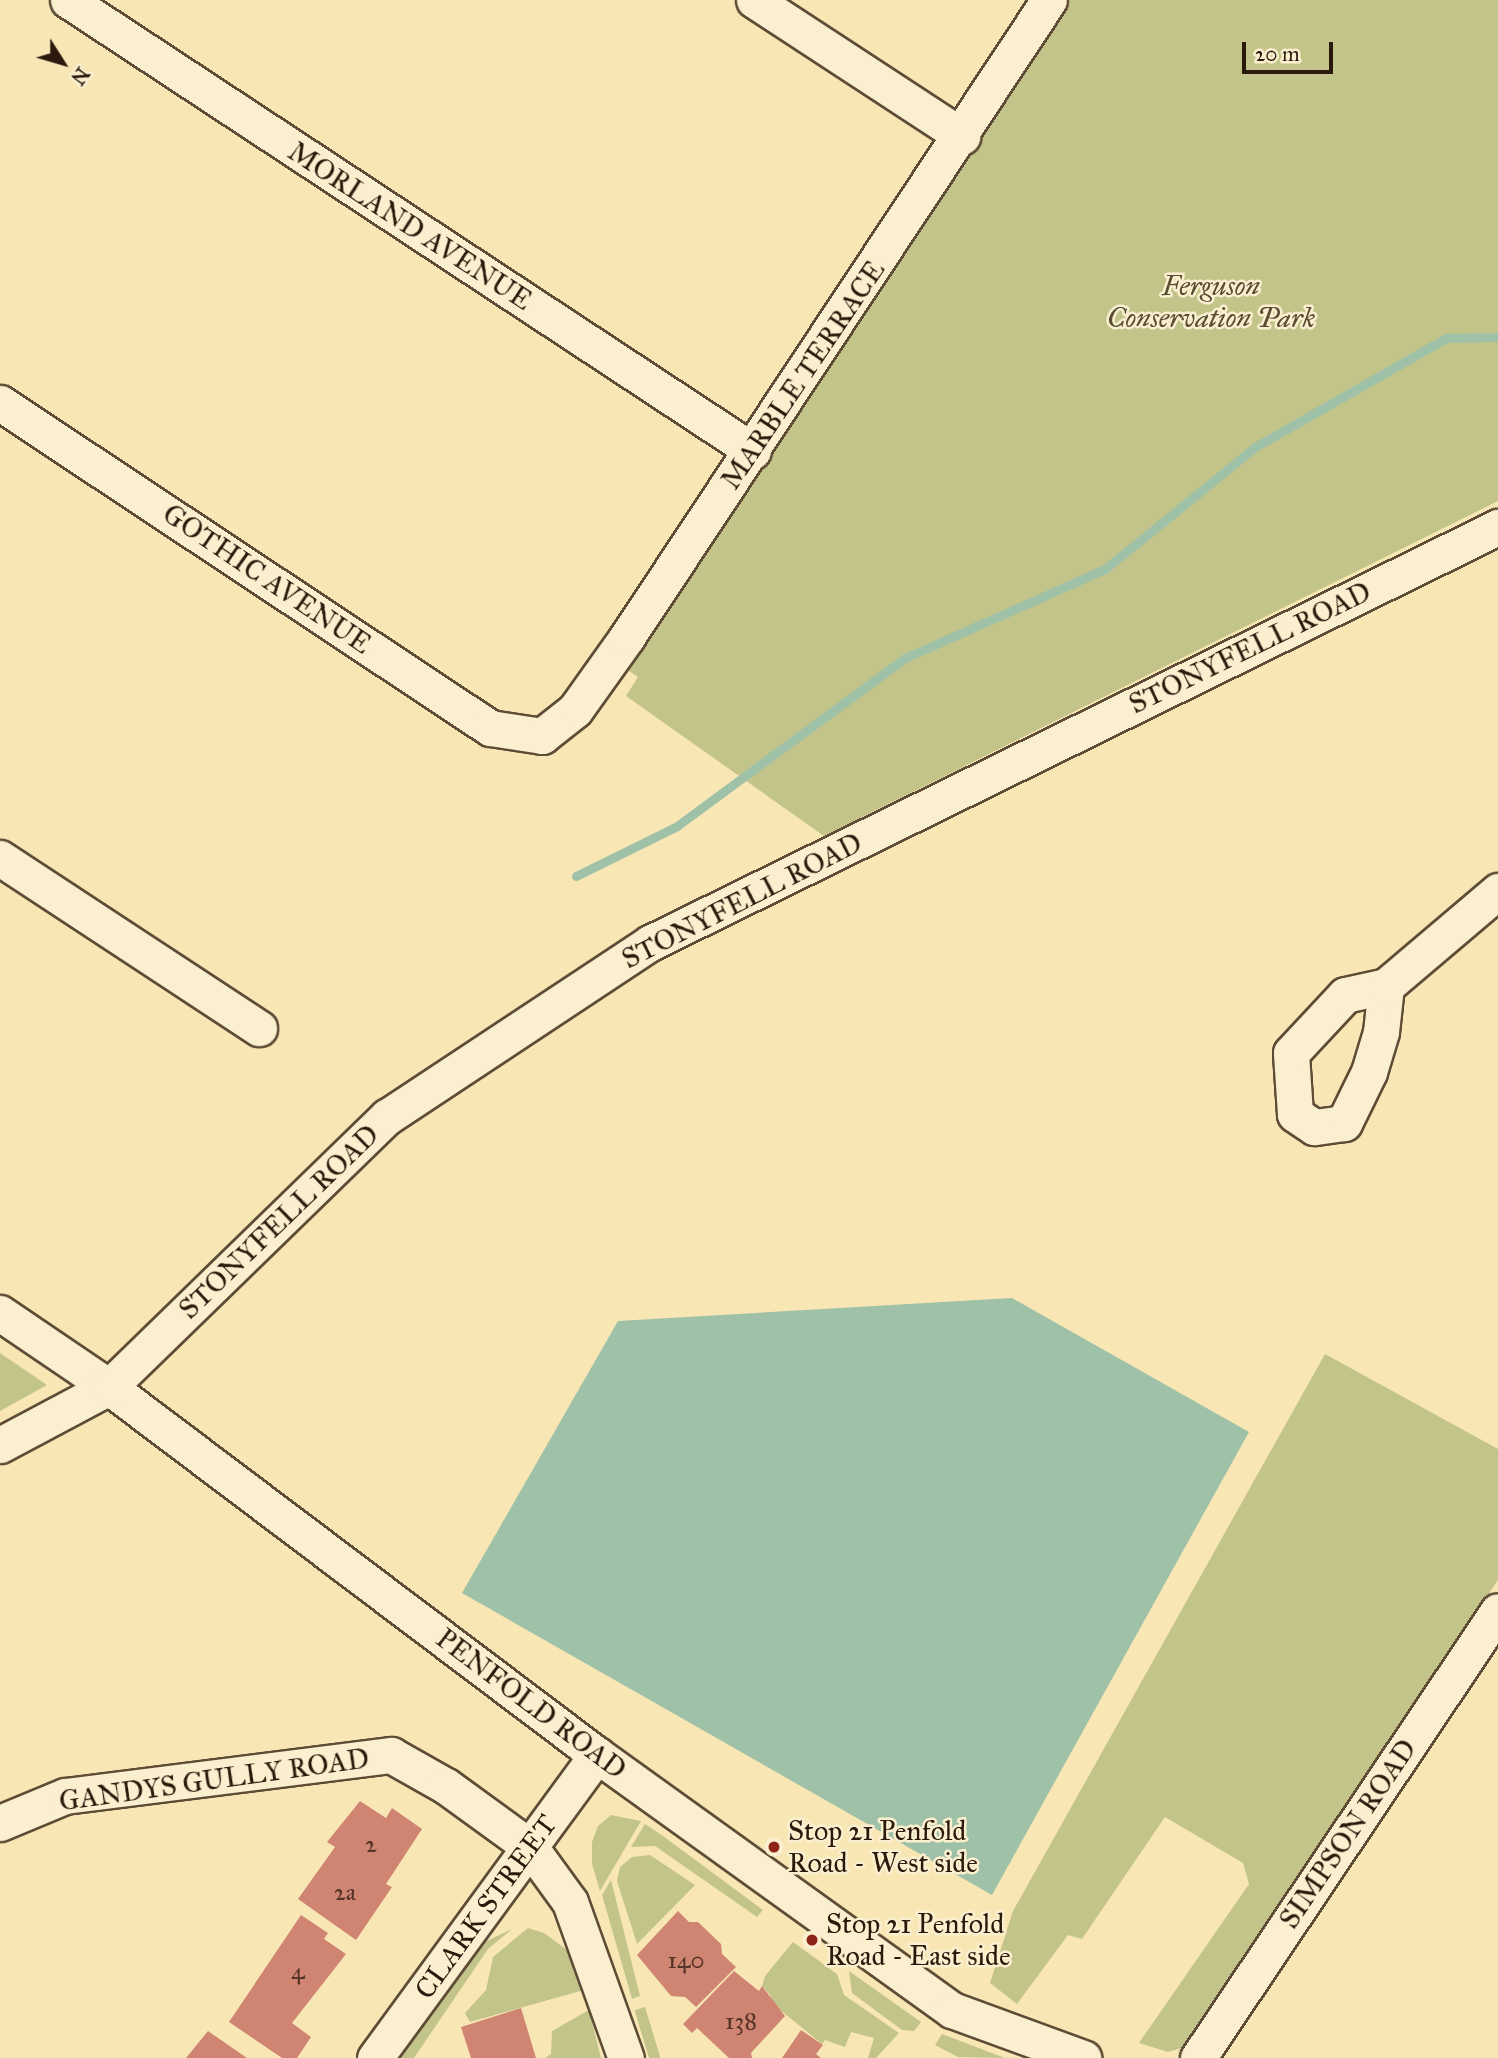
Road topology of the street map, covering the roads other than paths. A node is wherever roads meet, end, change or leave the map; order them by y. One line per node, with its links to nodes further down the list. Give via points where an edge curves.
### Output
1 (68, 0): 6 (street, MORLAND AVENUE)
2 (754, 0): 4 (street)
3 (1049, 0): 4 (street, MARBLE TERRACE)
4 (962, 136): 6 (street, MARBLE TERRACE)
5 (0, 403): 8 (street, GOTHIC AVENUE, via 490,728)
6 (753, 451): 8 (street, MARBLE TERRACE, via 575,710)
7 (1498, 527): 14 (street, STONYFELL ROAD, via 650,943 387,1117)
8 (542, 736)
9 (0, 858): 12 (street)
10 (1498, 891): 11 (street)
11 (1385, 986)
12 (259, 1028)
13 (0, 1313): 14 (street, PENFOLD ROAD)
14 (109, 1387): 15 (street, STONYFELL ROAD); 17 (street, PENFOLD ROAD)
15 (0, 1445)
16 (1498, 1611): 23 (street, SIMPSON ROAD)
17 (597, 1755): 19 (street, CLARK STREET); 22 (street, PENFOLD ROAD, via 952,2010)
18 (0, 1823): 19 (street, GANDYS GULLY ROAD, via 65,1796 391,1755 446,1786)
19 (530, 1847): 20 (street, CLARK STREET); 21 (street, GANDYS GULLY ROAD, via 570,1902)
20 (375, 2058)
21 (626, 2058)
22 (1083, 2058)
23 (1198, 2058)

